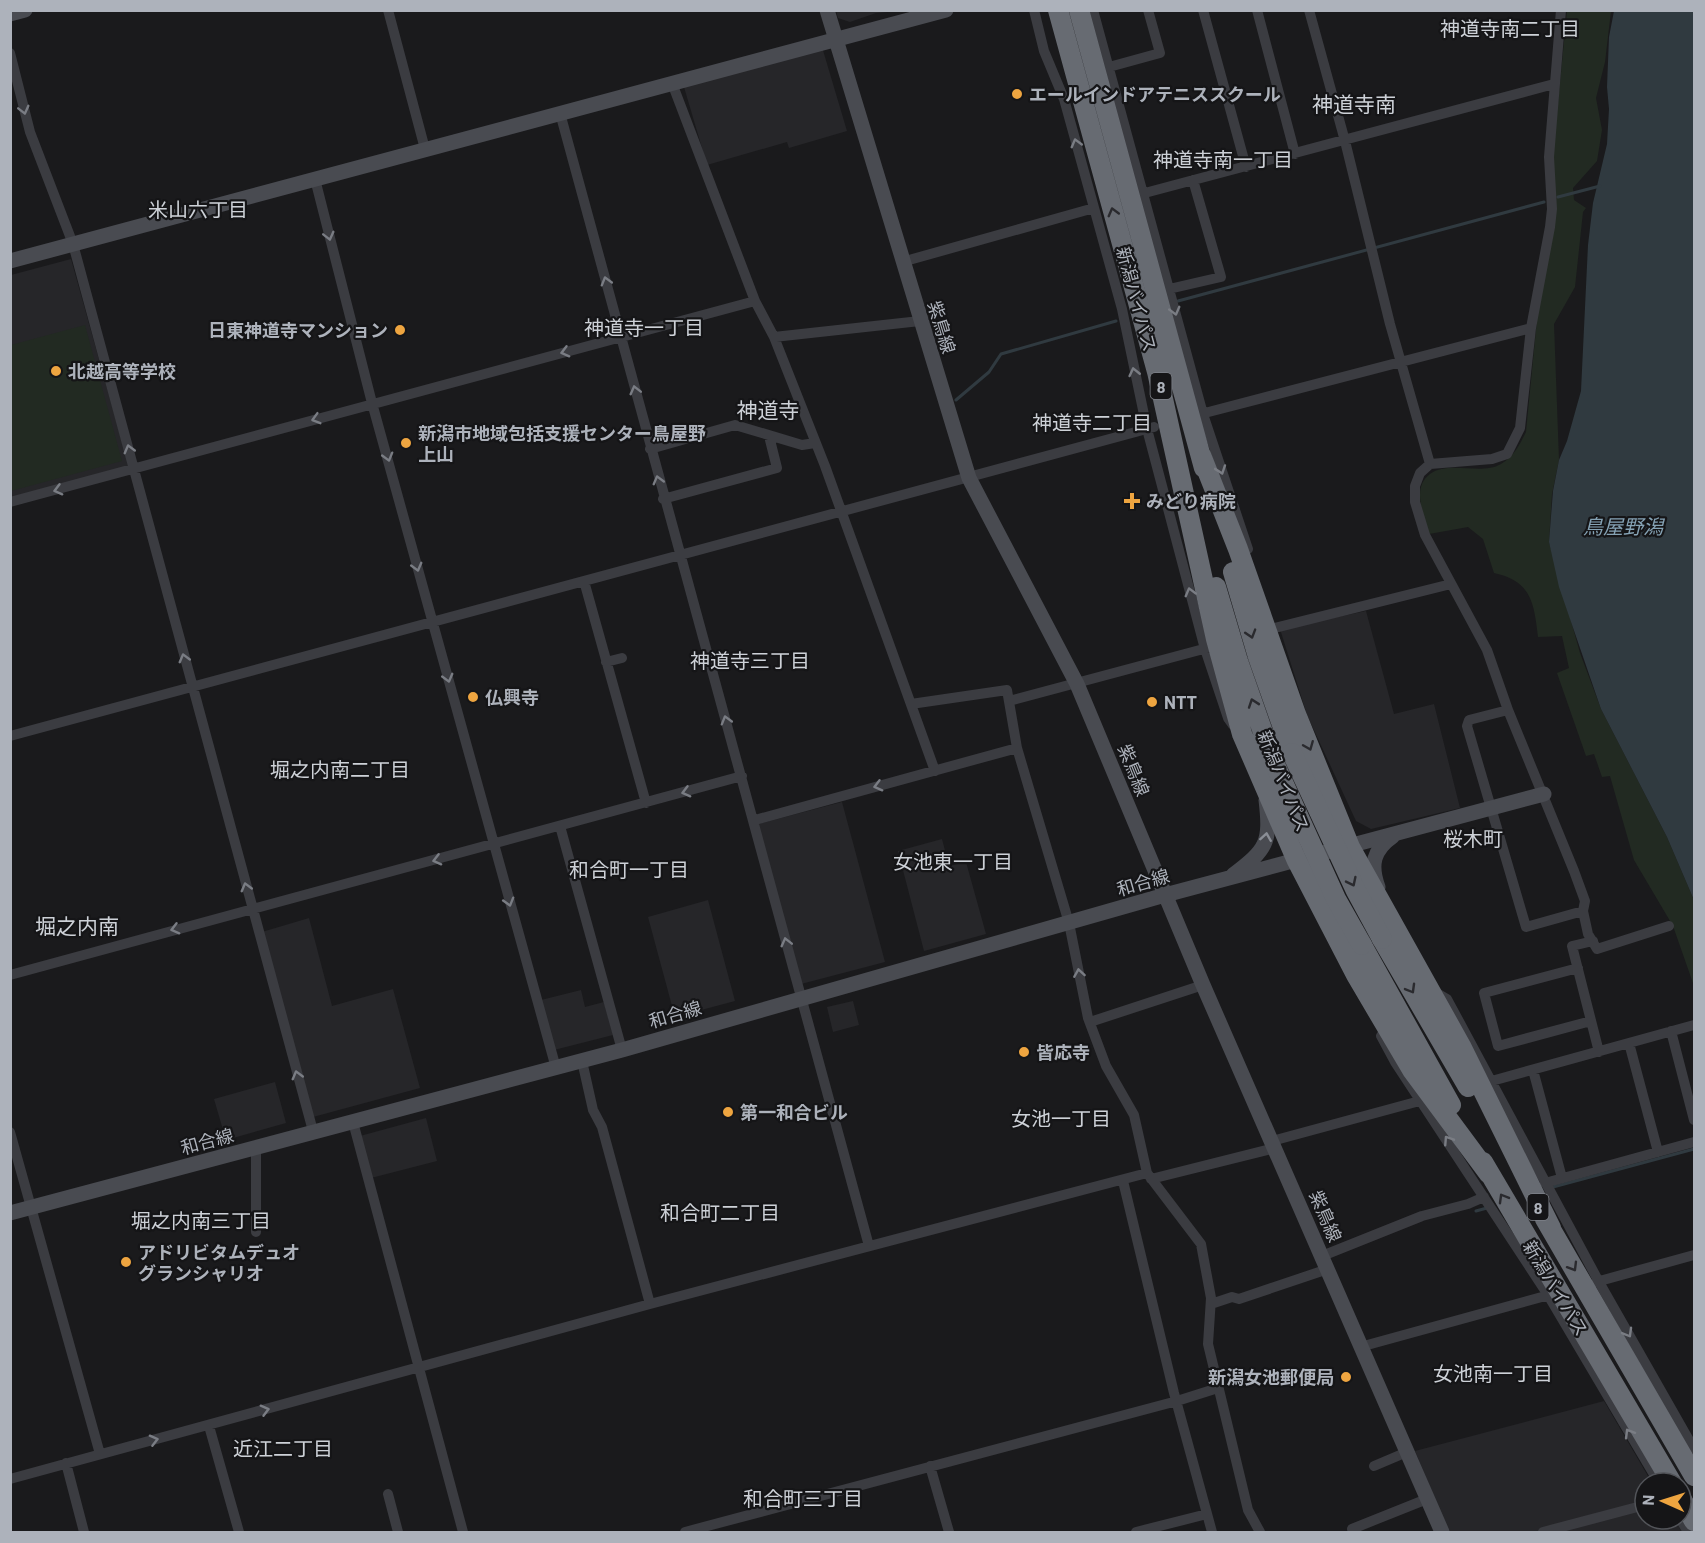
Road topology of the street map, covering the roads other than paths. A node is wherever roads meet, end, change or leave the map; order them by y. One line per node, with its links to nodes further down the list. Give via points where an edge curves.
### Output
1 (25, 10): 14 (street)
2 (388, 10): 22 (street)
3 (827, 10): 15 (street, 紫鳥線)
4 (946, 10): 15 (street)
5 (1034, 10): 28 (street, one-way to 5)
6 (1058, 10): 39 (highway, 新潟バイパス / 8, one-way to 6)
7 (1079, 10): 46 (highway, 新潟バイパス / 8)
8 (1093, 10): 17 (street)
9 (1148, 10): 17 (street, via 1160,53)
10 (1203, 10): 24 (street)
11 (1257, 10): 23 (street)
12 (1309, 10): 21 (street)
13 (1561, 10): 19 (street)
14 (10, 14)
15 (836, 38): 18 (street); 31 (street, 紫鳥線)
16 (10, 53): 29 (street, one-way to 29, via 30,132)
17 (1109, 67): 27 (street)
18 (672, 83): 20 (street); 33 (street)
19 (1554, 84): 21 (street); 35 (street, via 1549,157 1552,208)
20 (560, 113): 22 (street); 37 (street, one-way to 20)
21 (1345, 141): 23 (street); 38 (street)
22 (425, 149): 25 (street)
23 (1295, 154): 24 (street)
24 (1246, 167): 26 (street)
25 (315, 179): 29 (street); 40 (street, one-way to 40)
26 (1193, 180): 27 (street); 32 (street, via 1221,277)
27 (1141, 194): 32 (street)
28 (1094, 208): 31 (street); 42 (street, one-way to 28)
29 (73, 244): 30 (street); 48 (street, one-way to 29)
30 (10, 261)
31 (902, 262): 34 (street, 紫鳥線)
32 (1169, 289): 41 (street, one-way to 41)
33 (755, 301): 36 (street); 37 (street)
34 (920, 321): 36 (street); 49 (street, 紫鳥線)
35 (1531, 328): 38 (street); 47 (street, via 1520,428 1507,454 1492,459)
36 (774, 337): 44 (street)
37 (622, 338): 40 (street, one-way to 40); 45 (street, one-way to 37)
38 (1402, 362): 41 (street); 47 (street)
39 (1156, 367): 67 (highway, via 1216,639); 70 (highway, 新潟バイパス / 8, one-way to 39)
40 (372, 403): 48 (street, one-way to 48); 56 (street, one-way to 56)
41 (1200, 415): 57 (street, one-way to 57)
42 (1151, 428): 49 (street); 58 (street, one-way to 42)
43 (769, 436): 44 (street, via 801,445); 45 (street, via 735,425); 50 (street, via 777,468)
44 (815, 443): 52 (street)
45 (650, 449): 50 (street, one-way to 45)
46 (1201, 455): 66 (highway); 126 (highway, 新潟バイパス / 8, one-way to 126, bridge, via 1258,657 1292,753 1382,939)
47 (1430, 464): 55 (street, via 1416,479 1415,502 1425,535)
48 (134, 470): 51 (street, one-way to 51); 62 (street, one-way to 48)
49 (969, 478): 52 (street); 61 (street, 紫鳥線)
50 (663, 499): 53 (street)
51 (10, 502)
52 (842, 513): 53 (street); 64 (street)
53 (679, 556): 54 (street); 73 (street, one-way to 53)
54 (584, 582): 56 (street); 60 (street)
55 (1451, 584): 57 (street); 65 (street, via 1487,650)
56 (432, 622): 62 (street); 80 (street, one-way to 80)
57 (1272, 628): 66 (street, via 1301,698)
58 (1208, 648): 61 (street); 67 (street, via 1228,718)
59 (622, 658): 60 (street)
60 (606, 662): 75 (street)
61 (1077, 684): 63 (street); 84 (street, 紫鳥線)
62 (192, 687): 68 (street); 86 (street, one-way to 62)
63 (1009, 701): 64 (street, via 1007,690); 69 (street)
64 (911, 704): 72 (street)
65 (1508, 710): 74 (street); 76 (street, via 1470,720 1467,726)
66 (1296, 714): 71 (highway, one-way to 71)
67 (1242, 734): 70 (highway)
68 (10, 736)
69 (1017, 748): 72 (street); 88 (street)
70 (1265, 764): 82 (highway); 83 (street, one-way to 70, via 1258,855 1266,843); 91 (highway, 新潟バイパス / 8, bridge, via 1303,829)
71 (1319, 770): 81 (highway); 82 (highway, via 1321,805 1317,828 1308,850)
72 (935, 771): 77 (street, one-way to 77)
73 (742, 776): 75 (street, one-way to 75); 77 (street)
74 (1544, 794): 76 (street, 和合線); 87 (street, via 1585,901)
75 (646, 803): 78 (street)
76 (1490, 808): 79 (street, 和合線); 87 (street, via 1526,927)
77 (754, 820): 96 (street, one-way to 77)
78 (560, 826): 80 (street); 103 (street)
79 (1395, 834): 81 (street, 和合線); 85 (street, via 1383,843 1373,862)
80 (493, 846): 86 (street, one-way to 86); 106 (street, one-way to 106)
81 (1350, 847): 82 (street, 和合線); 85 (highway); 91 (highway, via 1329,857 1322,873 1329,911)
82 (1297, 861): 83 (street, 和合線); 91 (highway)
83 (1229, 879): 84 (street, 和合線)
84 (1165, 895): 88 (street, 和合線); 94 (street, 紫鳥線)
85 (1379, 899): 95 (highway)
86 (251, 908): 93 (street, one-way to 93); 112 (street, one-way to 86)
87 (1583, 912): 90 (street)
88 (1069, 923): 96 (street, 和合線); 99 (street, one-way to 88)
89 (1669, 926): 90 (street, via 1597,949)
90 (1593, 941): 92 (street, via 1572,946)
91 (1353, 948): 97 (highway); 118 (highway, 新潟バイパス / 8)
92 (1578, 968): 98 (street); 98 (street, via 1484,993 1498,1046)
93 (10, 975)
94 (1203, 985): 99 (street); 115 (street, 紫鳥線)
95 (1431, 990): 108 (street, via 1447,999); 126 (highway)
96 (801, 999): 103 (street, 和合線); 128 (street)
97 (1374, 1006): 109 (street, via 1380,1035 1395,1062); 118 (highway, via 1412,1070)
98 (1591, 1021): 104 (street)
99 (1090, 1022): 119 (street, via 1106,1066 1134,1114)
100 (1695, 1025): 101 (street)
101 (1671, 1031): 102 (street); 110 (street)
102 (1629, 1043): 104 (street); 117 (street)
103 (622, 1050): 105 (street, 和合線)
104 (1599, 1052): 107 (street)
105 (582, 1061): 106 (street, 和合線); 133 (street)
106 (556, 1068): 111 (street, 和合線)
107 (1533, 1070): 108 (street); 120 (street)
108 (1489, 1081): 122 (street)
109 (1425, 1099): 115 (street); 123 (street, one-way to 109)
110 (1695, 1120)
111 (353, 1122): 112 (street, 和合線); 136 (street)
112 (313, 1131): 116 (street, 和合線)
113 (10, 1132): 124 (street)
114 (1695, 1142): 117 (street)
115 (1274, 1144): 119 (street); 130 (street, 紫鳥線)
116 (256, 1149): 124 (street, 和合線); 127 (street)
117 (1658, 1152): 120 (street)
118 (1489, 1174): 147 (highway, 新潟バイパス / 8, one-way to 118)
119 (1149, 1176): 121 (street); 134 (street, via 1201,1244)
120 (1563, 1178): 122 (street)
121 (1123, 1181): 128 (street); 138 (street)
122 (1545, 1183): 131 (street)
123 (1484, 1197): 130 (street, via 1422,1216); 132 (street)
124 (31, 1208): 125 (street, 和合線); 142 (street)
125 (10, 1213)
126 (1551, 1228): 148 (highway, 新潟バイパス / 8, one-way to 148)
127 (256, 1232)
128 (869, 1246): 133 (street)
129 (1695, 1255): 131 (street)
130 (1325, 1262): 134 (street, via 1239,1299); 135 (street, 紫鳥線)
131 (1598, 1282): 140 (street, one-way to 140)
132 (1548, 1295): 135 (street); 146 (street, one-way to 132)
133 (650, 1304): 136 (street)
134 (1211, 1304): 137 (street, via 1208,1344)
135 (1360, 1347): 141 (street, 紫鳥線)
136 (419, 1369): 139 (street, one-way to 136); 158 (street)
137 (1218, 1388): 138 (street); 163 (street, via 1248,1510)
138 (1177, 1401): 144 (street); 153 (street)
139 (209, 1426): 142 (street, one-way to 139); 156 (street)
140 (1695, 1449)
141 (1407, 1452): 145 (street); 151 (street, 紫鳥線)
142 (100, 1454): 143 (street)
143 (66, 1463): 149 (street); 155 (street)
144 (930, 1466): 159 (street); 160 (street)
145 (1374, 1466)
146 (1652, 1471)
147 (1665, 1471)
148 (1695, 1476)
149 (10, 1479)
150 (388, 1494): 157 (street)
151 (1427, 1499): 154 (street); 164 (street, 紫鳥線)
152 (1633, 1508): 165 (street)
153 (1207, 1514): 161 (street); 162 (street)
154 (1352, 1529)
155 (84, 1533)
156 (239, 1533)
157 (398, 1533)
158 (463, 1533)
159 (685, 1533)
160 (948, 1533)
161 (1136, 1533)
162 (1212, 1533)
163 (1260, 1533)
164 (1442, 1533)
165 (1543, 1533)

